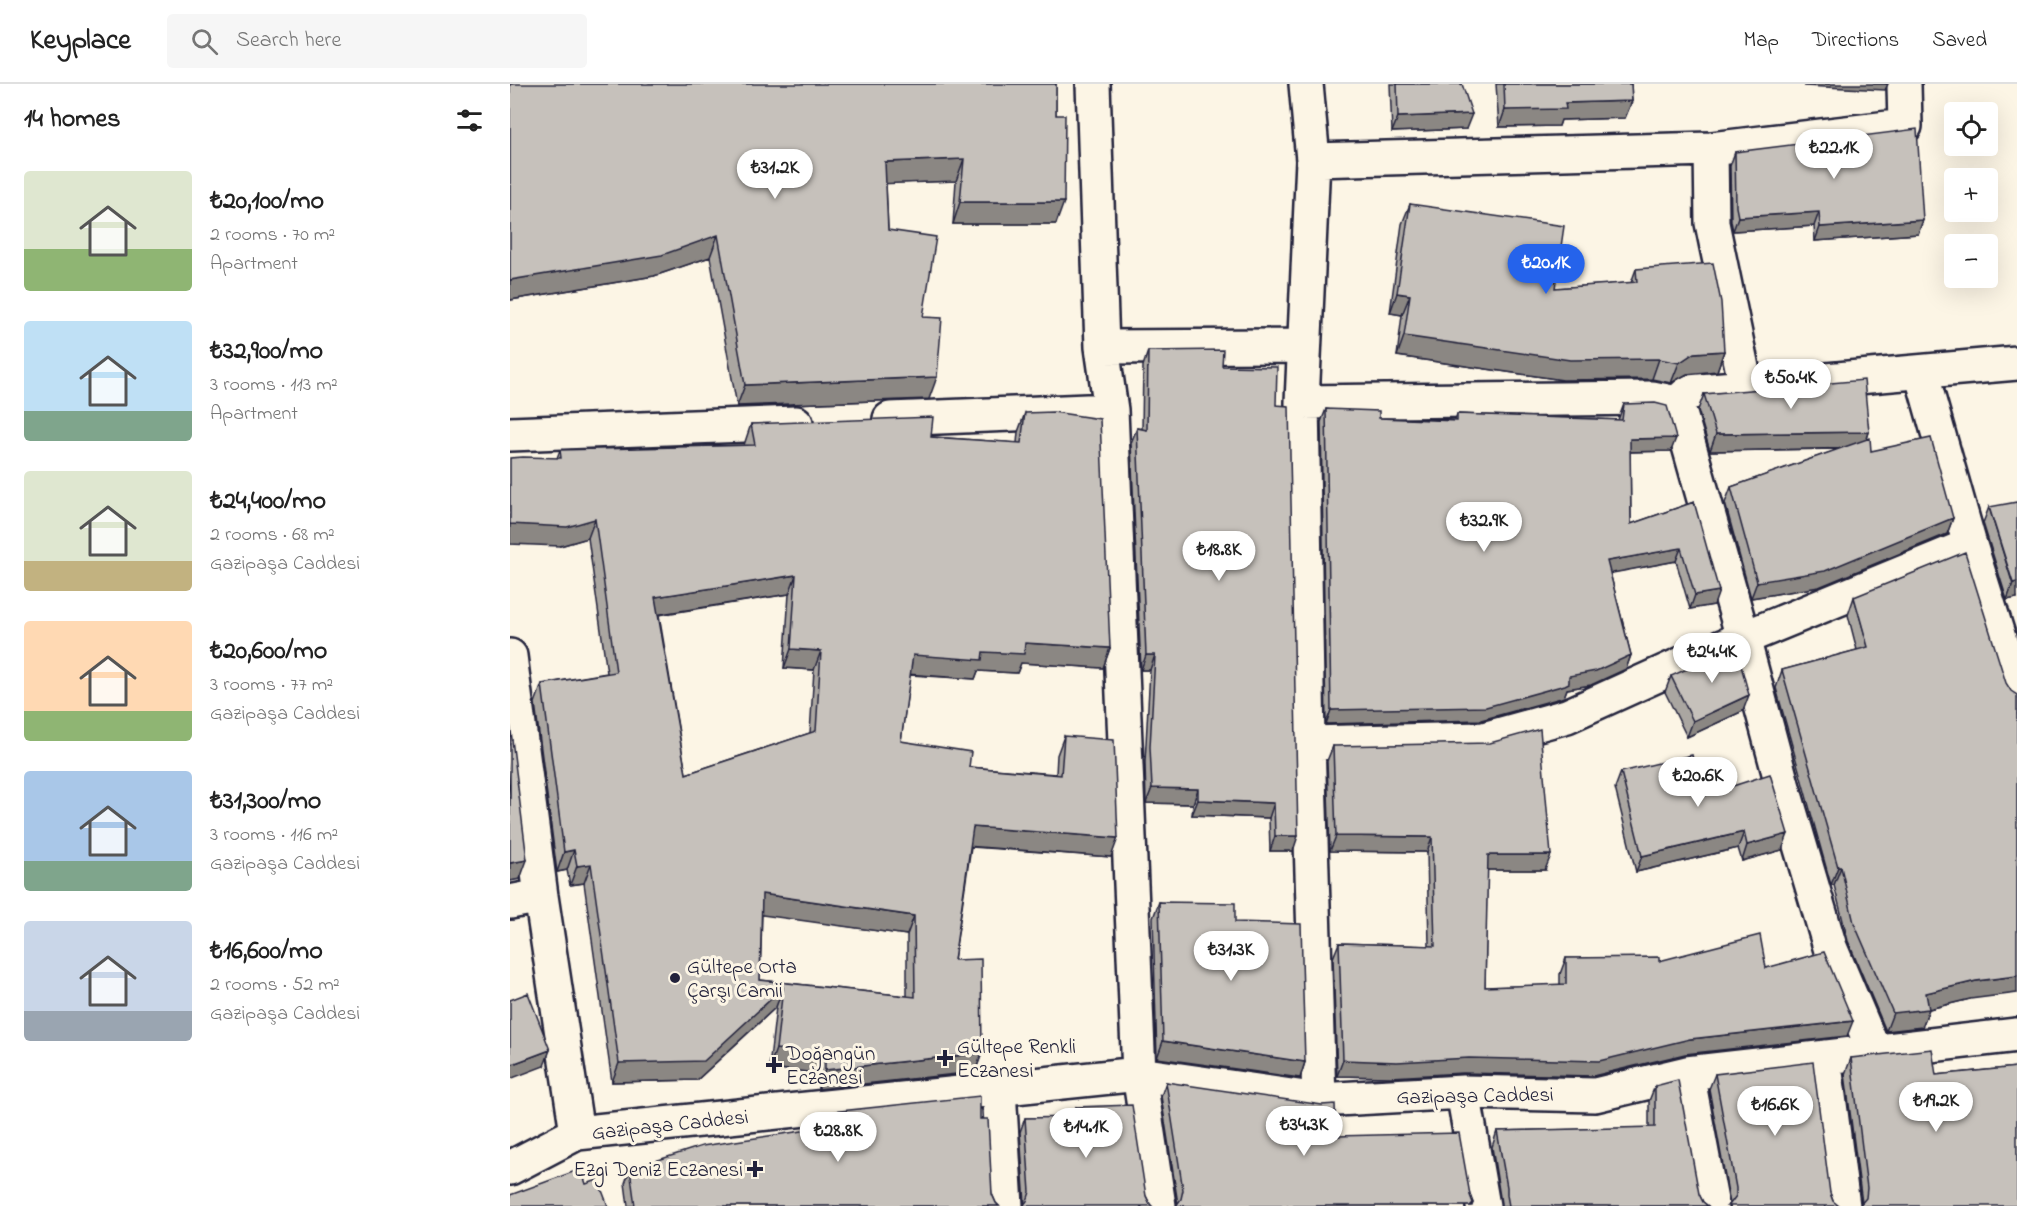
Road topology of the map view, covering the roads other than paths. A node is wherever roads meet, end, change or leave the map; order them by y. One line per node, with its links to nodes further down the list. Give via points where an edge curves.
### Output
1 (1093, 84): 7 (street)
2 (1306, 84): 5 (street)
3 (1904, 84): 4 (street, via 1905,126)
4 (1712, 149): 5 (street); 10 (street, via 1712,223)
5 (1313, 160): 6 (street)
6 (1304, 346): 7 (street); 11 (street)
7 (1102, 347): 13 (street)
8 (2017, 363): 9 (street)
9 (1921, 372): 10 (street); 17 (street)
10 (1746, 387): 12 (street, via 1689,392)
11 (1302, 402): 12 (street, via 1652,398); 21 (street)
12 (1677, 404): 18 (street)
13 (1112, 410): 14 (street); 27 (street)
14 (864, 420)
15 (828, 421): 16 (street)
16 (510, 434)
17 (1970, 545): 18 (street); 20 (street)
18 (1743, 638): 21 (street, via 1567,716 1484,739); 24 (street, via 1830,947)
19 (510, 656): 22 (street)
20 (2017, 696)
21 (1308, 743): 30 (street)
22 (525, 899): 31 (street)
23 (2017, 1035): 24 (street, Gazipaşa Caddesi)
24 (1874, 1051): 25 (street, Gazipaşa Caddesi)
25 (1824, 1057): 26 (street, Gazipaşa Caddesi); 37 (street)
26 (1687, 1072): 29 (street, Gazipaşa Caddesi, via 1595,1095); 36 (street)
27 (1139, 1074): 28 (street, Gazipaşa Caddesi); 30 (street, Gazipaşa Caddesi); 34 (street)
28 (999, 1090): 31 (street, Gazipaşa Caddesi); 33 (street)
29 (1463, 1092): 30 (street, Gazipaşa Caddesi); 35 (street)
30 (1318, 1100)
31 (577, 1133): 32 (street, Gazipaşa Caddesi)
32 (510, 1168)
33 (1006, 1206)
34 (1159, 1206)
35 (1483, 1206)
36 (1712, 1206)
37 (1843, 1206)

